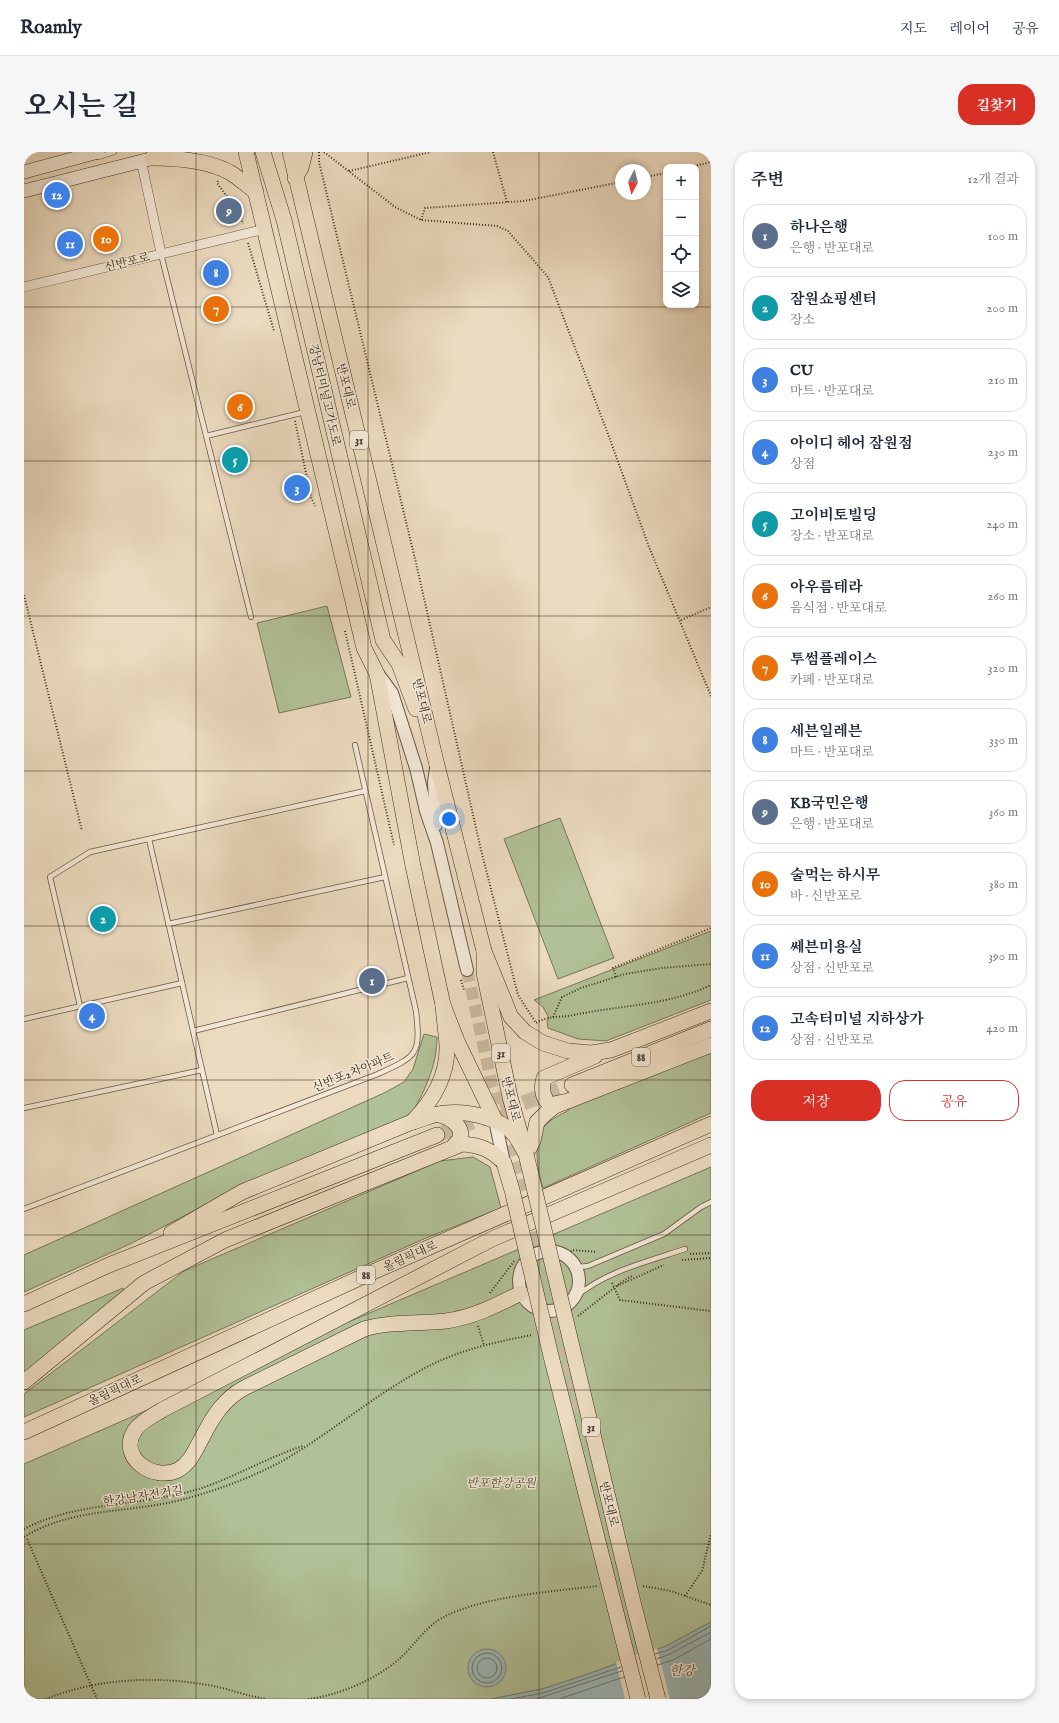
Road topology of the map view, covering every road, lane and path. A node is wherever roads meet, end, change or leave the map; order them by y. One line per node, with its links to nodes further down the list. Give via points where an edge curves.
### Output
1 (98, 152): 16 (main road)
2 (114, 152): 19 (lane)
3 (180, 152): 12 (main road)
4 (246, 152): 24 (main road, 반포대로 / 31)
5 (263, 152): 38 (main road, 강남터미널고가도로 / 31, via 284,220)
6 (290, 152): 20 (main road, 반포대로 / 31)
7 (305, 152): 20 (main road, via 301,168)
8 (319, 152): 62 (path, via 319,162 416,563 481,850 518,995 536,1023)
9 (324, 152): 15 (path)
10 (431, 152): 15 (path)
11 (493, 152): 25 (path)
12 (147, 159): 23 (main road); 24 (main road, via 188,160 217,167); 29 (street, 신반포로)
13 (711, 162): 14 (path)
14 (699, 165)
15 (349, 171): 26 (path, via 395,207)
16 (24, 172)
17 (663, 174): 18 (path)
18 (651, 176)
19 (24, 178)
20 (295, 178): 41 (main road, 반포대로 / 31)
21 (217, 183): 28 (path, via 240,214)
22 (615, 183): 25 (path)
23 (24, 191)
24 (256, 192): 27 (main road, 반포대로 / 31)
25 (507, 202): 26 (path, via 425,208)
26 (421, 220): 36 (path, via 497,226 508,231 548,278 649,547)
27 (265, 229): 28 (street); 31 (main road, 반포대로 / 31)
28 (246, 234): 29 (street)
29 (161, 253): 30 (street, 신반포로); 32 (lane)
30 (24, 287)
31 (307, 412): 32 (lane); 39 (main road, 반포대로 / 31, via 364,648)
32 (206, 436): 35 (lane)
33 (24, 595): 45 (path)
34 (711, 607): 36 (path)
35 (251, 618)
36 (681, 620): 40 (path)
37 (344, 625): 48 (path)
38 (383, 640): 39 (main road, 31); 41 (main road, 31, via 399,664 417,712)
39 (377, 674): 47 (street, via 392,693); 59 (main road, 반포대로 / 31, via 415,876)
40 (711, 696)
41 (428, 727): 43 (main road, 반포대로 / 31)
42 (356, 745): 44 (lane, 신반포2차아파트)
43 (436, 761): 47 (street, via 434,782); 52 (main road, 반포대로 / 31)
44 (365, 791): 46 (lane); 49 (lane, 신반포2차아파트)
45 (82, 831)
46 (149, 839): 50 (lane); 60 (lane, via 90,852 50,878)
47 (437, 843): 54 (street)
48 (394, 846)
49 (385, 877): 50 (lane); 56 (lane, 신반포2차아파트)
50 (168, 924): 57 (lane)
51 (711, 928): 55 (path, via 613,968)
52 (484, 951): 67 (main road, via 511,1017 525,1032 543,1043 568,1051 591,1053); 80 (main road, 반포대로 / 31, via 484,973 508,1089)
53 (711, 964): 55 (path, via 662,968)
54 (467, 970)
55 (616, 977): 62 (path, via 562,997)
56 (408, 978): 65 (lane); 76 (lane, 신반포2차아파트, via 418,1032 415,1050 405,1061 378,1074)
57 (182, 983): 60 (lane); 65 (lane)
58 (711, 985): 62 (path, via 672,999 634,1007 599,1009)
59 (443, 1005): 73 (main road, 반포대로 / 31); 74 (main road, via 447,1046 444,1070 436,1092)
60 (80, 1006): 63 (lane)
61 (711, 1011): 67 (main road)
62 (553, 1017)
63 (24, 1019)
64 (711, 1029): 69 (main road, 88)
65 (193, 1031): 68 (lane)
66 (711, 1045): 70 (main road)
67 (611, 1050): 70 (main road, via 544,1078 542,1085 545,1101 550,1105)
68 (202, 1070): 71 (lane); 76 (lane)
69 (572, 1085)
70 (571, 1100): 80 (main road, via 556,1106 537,1122 533,1141)
71 (24, 1108)
72 (436, 1115): 73 (main road, via 462,1113); 74 (main road); 79 (main road, via 451,1119 458,1126 459,1140)
73 (494, 1120): 80 (main road, via 514,1134); 81 (street, 반포대로 / 31)
74 (412, 1122): 88 (main road, via 242,1192)
75 (708, 1126): 82 (main road, 올림픽대로 / 88)
76 (217, 1135): 84 (lane, 신반포2차아파트)
77 (437, 1135): 88 (main road)
78 (711, 1145): 85 (main road)
79 (452, 1148): 81 (main road, via 462,1144 474,1145 495,1154); 105 (main road, via 225,1240 144,1283)
80 (526, 1154): 123 (main road, 반포대로 / 31, bridge)
81 (504, 1162): 122 (main road, 반포대로 / 31, bridge)
82 (616, 1165): 85 (main road); 106 (main road, 올림픽대로 / 88, via 375,1271)
83 (711, 1202): 91 (lane, via 664,1234 588,1266 579,1267)
84 (24, 1209)
85 (492, 1239): 101 (main road, via 145,1420 132,1437 132,1454 136,1462 151,1471 177,1470 189,1460 222,1405 244,1388 364,1330 384,1324 446,1321)
86 (685, 1249): 98 (lane, via 608,1275)
87 (597, 1252): 91 (path, via 572,1250)
88 (127, 1258): 99 (main road)
89 (711, 1258): 92 (path)
90 (516, 1259): 97 (path)
91 (570, 1260): 96 (street, via 559,1252 540,1252 533,1255 521,1268); 98 (street, via 579,1274 579,1287)
92 (679, 1260)
93 (669, 1263): 95 (path)
94 (612, 1283): 95 (path)
95 (614, 1287): 100 (path, via 620,1300); 102 (path)
96 (521, 1294): 98 (street, via 533,1306 549,1312 561,1309); 101 (main road)
97 (488, 1295)
98 (574, 1298)
99 (24, 1304)
100 (711, 1311)
101 (474, 1314): 104 (path)
102 (574, 1318)
103 (534, 1335): 104 (path, 한강남자전거길)
104 (484, 1345): 107 (path, 한강남자전거길, via 426,1368 390,1389)
105 (24, 1382)
106 (24, 1432)
107 (306, 1446): 108 (path, 한강남자전거길, via 204,1488); 109 (path, 한강남자전거길, via 266,1468 203,1494 168,1503)
108 (119, 1504): 109 (path); 110 (path, 한강남자전거길, via 61,1514)
109 (120, 1509): 112 (path, 한강남자전거길, via 66,1519 42,1527)
110 (24, 1529)
111 (711, 1534): 115 (path, via 702,1571)
112 (25, 1538): 117 (path)
113 (638, 1584): 115 (path)
114 (598, 1586): 121 (path, via 514,1597 462,1609 439,1620 398,1660 374,1676 335,1693)
115 (685, 1596): 116 (path)
116 (711, 1605)
117 (90, 1686): 118 (path); 119 (path); 120 (path, via 148,1679 183,1681)
118 (46, 1699)
119 (97, 1699)
120 (265, 1699)
121 (308, 1699)
122 (638, 1699)
123 (658, 1699)

